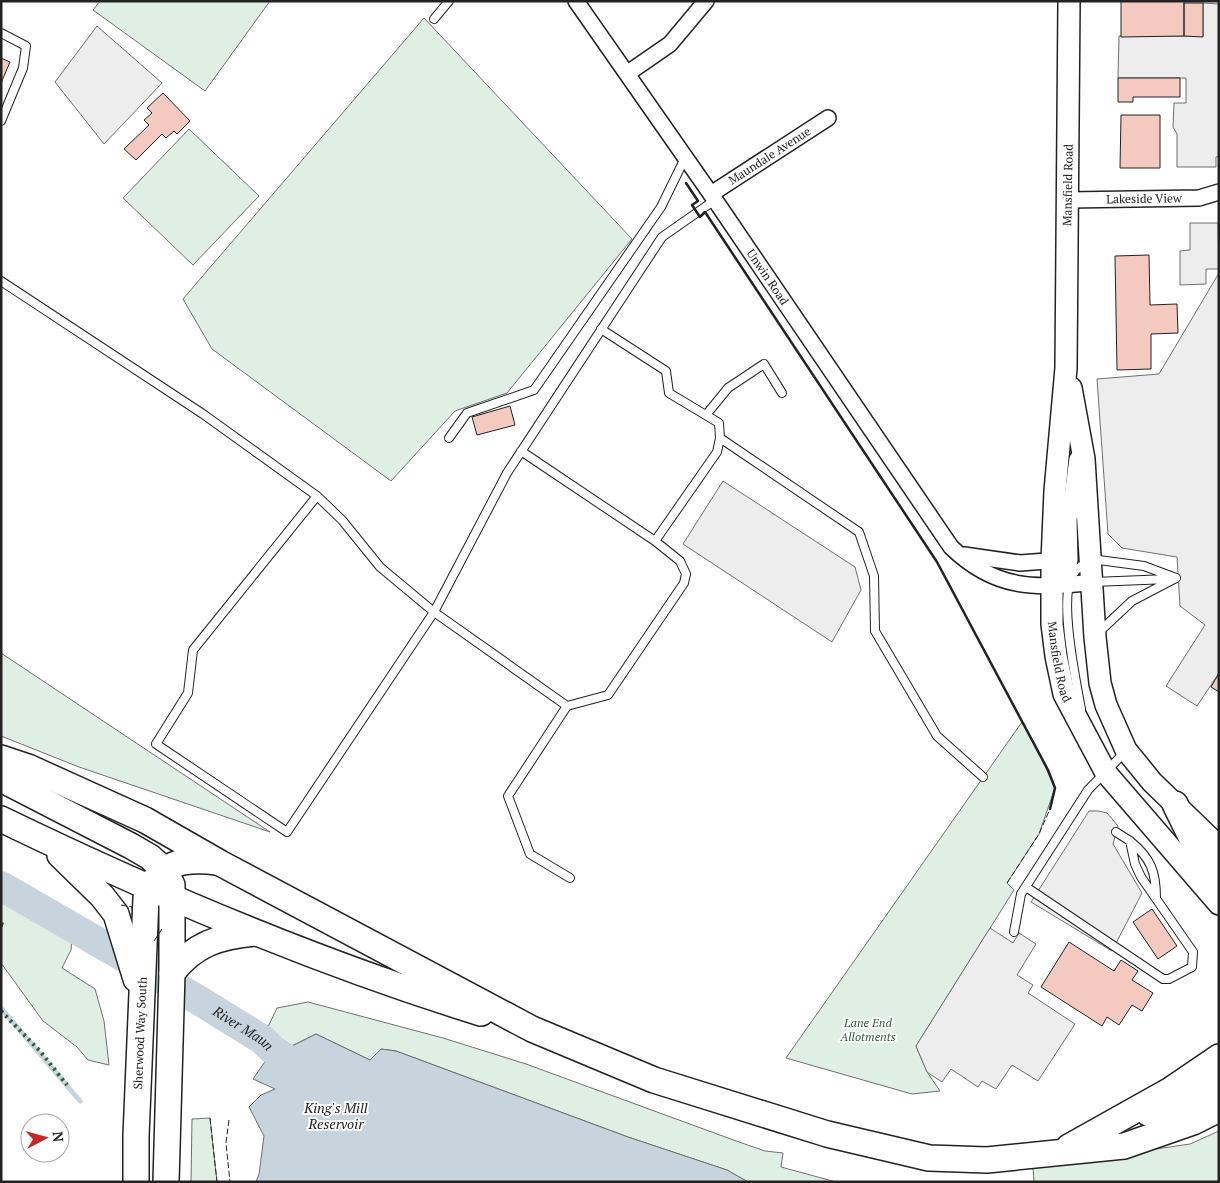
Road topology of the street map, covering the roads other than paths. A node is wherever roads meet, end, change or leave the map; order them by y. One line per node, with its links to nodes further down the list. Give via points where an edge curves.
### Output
1 (449, 1): 5 (lane)
2 (576, 1): 7 (street, Unwin Road)
3 (706, 1): 7 (street, via 670,44)
4 (1069, 1): 13 (main road, Mansfield Road)
5 (434, 19)
6 (1, 33): 9 (lane, via 26,46 23,68)
7 (628, 73): 10 (street, Unwin Road)
8 (828, 118): 12 (street, Maundale Avenue)
9 (1, 121)
10 (685, 158): 12 (street, Unwin Road); 19 (lane, via 661,207 534,390 467,413)
11 (1219, 192): 13 (street, Lakeside View, via 1199,198)
12 (713, 197): 15 (lane, via 662,238); 24 (street, Unwin Road)
13 (1068, 200): 16 (main road, Mansfield Road)
14 (1, 281): 22 (lane, via 203,414)
15 (602, 329): 18 (lane, via 666,371 669,393); 21 (lane)
16 (1066, 368): 25 (main road, Mansfield Road, via 1081,431); 25 (main road, Mansfield Road, via 1055,491)
17 (782, 393): 18 (lane, via 764,364 728,388)
18 (706, 415): 20 (lane, via 719,424)
19 (450, 438)
20 (720, 438): 23 (lane, via 717,452); 35 (lane, via 859,532 874,576 874,631 938,736)
21 (521, 451): 23 (lane); 29 (lane)
22 (317, 496): 29 (lane, via 342,520 380,567); 29 (lane, via 193,650 188,693 156,744 286,832)
23 (656, 541): 31 (lane, via 680,560 686,574 684,583 608,694)
24 (958, 554): 25 (street, via 1020,563); 28 (street, Unwin Road, via 987,574 1014,584)
25 (1071, 560): 26 (lane, via 1144,566); 27 (main road, Mansfield Road); 28 (main road, Mansfield Road); 28 (lane, via 1073,573)
26 (1176, 578): 27 (lane); 30 (lane, via 1132,601)
27 (1093, 582): 28 (street, Unwin Road); 30 (main road, Mansfield Road)
28 (1060, 586): 34 (main road, Mansfield Road, via 1056,656 1064,694)
29 (434, 612): 31 (lane)
30 (1095, 636): 32 (main road, Mansfield Road, via 1100,683)
31 (567, 706): 46 (lane, via 508,796 530,854)
32 (1126, 750): 34 (lane); 37 (main road, Mansfield Road)
33 (1, 758): 43 (highway, via 145,820)
34 (1106, 773): 47 (lane, via 1088,790); 50 (main road, Mansfield Road)
35 (983, 777)
36 (1, 779): 45 (highway, via 150,857)
37 (1175, 804): 42 (main road, Mansfield Road); 44 (highway, via 1200,855)
38 (1, 819): 40 (highway)
39 (1116, 832): 41 (lane)
40 (41, 839): 45 (highway); 54 (highway, via 102,896 116,914)
41 (1130, 841): 49 (lane, via 1138,870); 49 (lane, via 1142,850 1156,876)
42 (1219, 847)
43 (220, 863): 45 (highway, via 183,862); 55 (highway)
44 (1219, 875)
45 (156, 878): 48 (highway, via 172,885); 54 (highway, Sherwood Way South, via 146,898)
46 (570, 878)
47 (1026, 887): 49 (lane, via 1163,979 1170,979 1192,967 1193,952); 51 (lane, via 1021,894)
48 (173, 898): 52 (highway); 53 (highway)
49 (1156, 898)
50 (1219, 904)
51 (1014, 932)
52 (255, 933): 53 (highway, via 209,942); 55 (highway, via 414,993)
53 (175, 965): 62 (highway)
54 (141, 996): 61 (highway, Sherwood Way South)
55 (532, 1029): 60 (highway, via 654,1080 711,1099 827,1134 909,1154 987,1160)
56 (1219, 1057): 59 (highway, via 1169,1091)
57 (1219, 1084): 59 (highway, via 1172,1109)
58 (1219, 1109): 60 (highway, via 1124,1146)
59 (1118, 1119): 60 (highway)
60 (1061, 1151)
61 (136, 1182)
62 (166, 1182)

